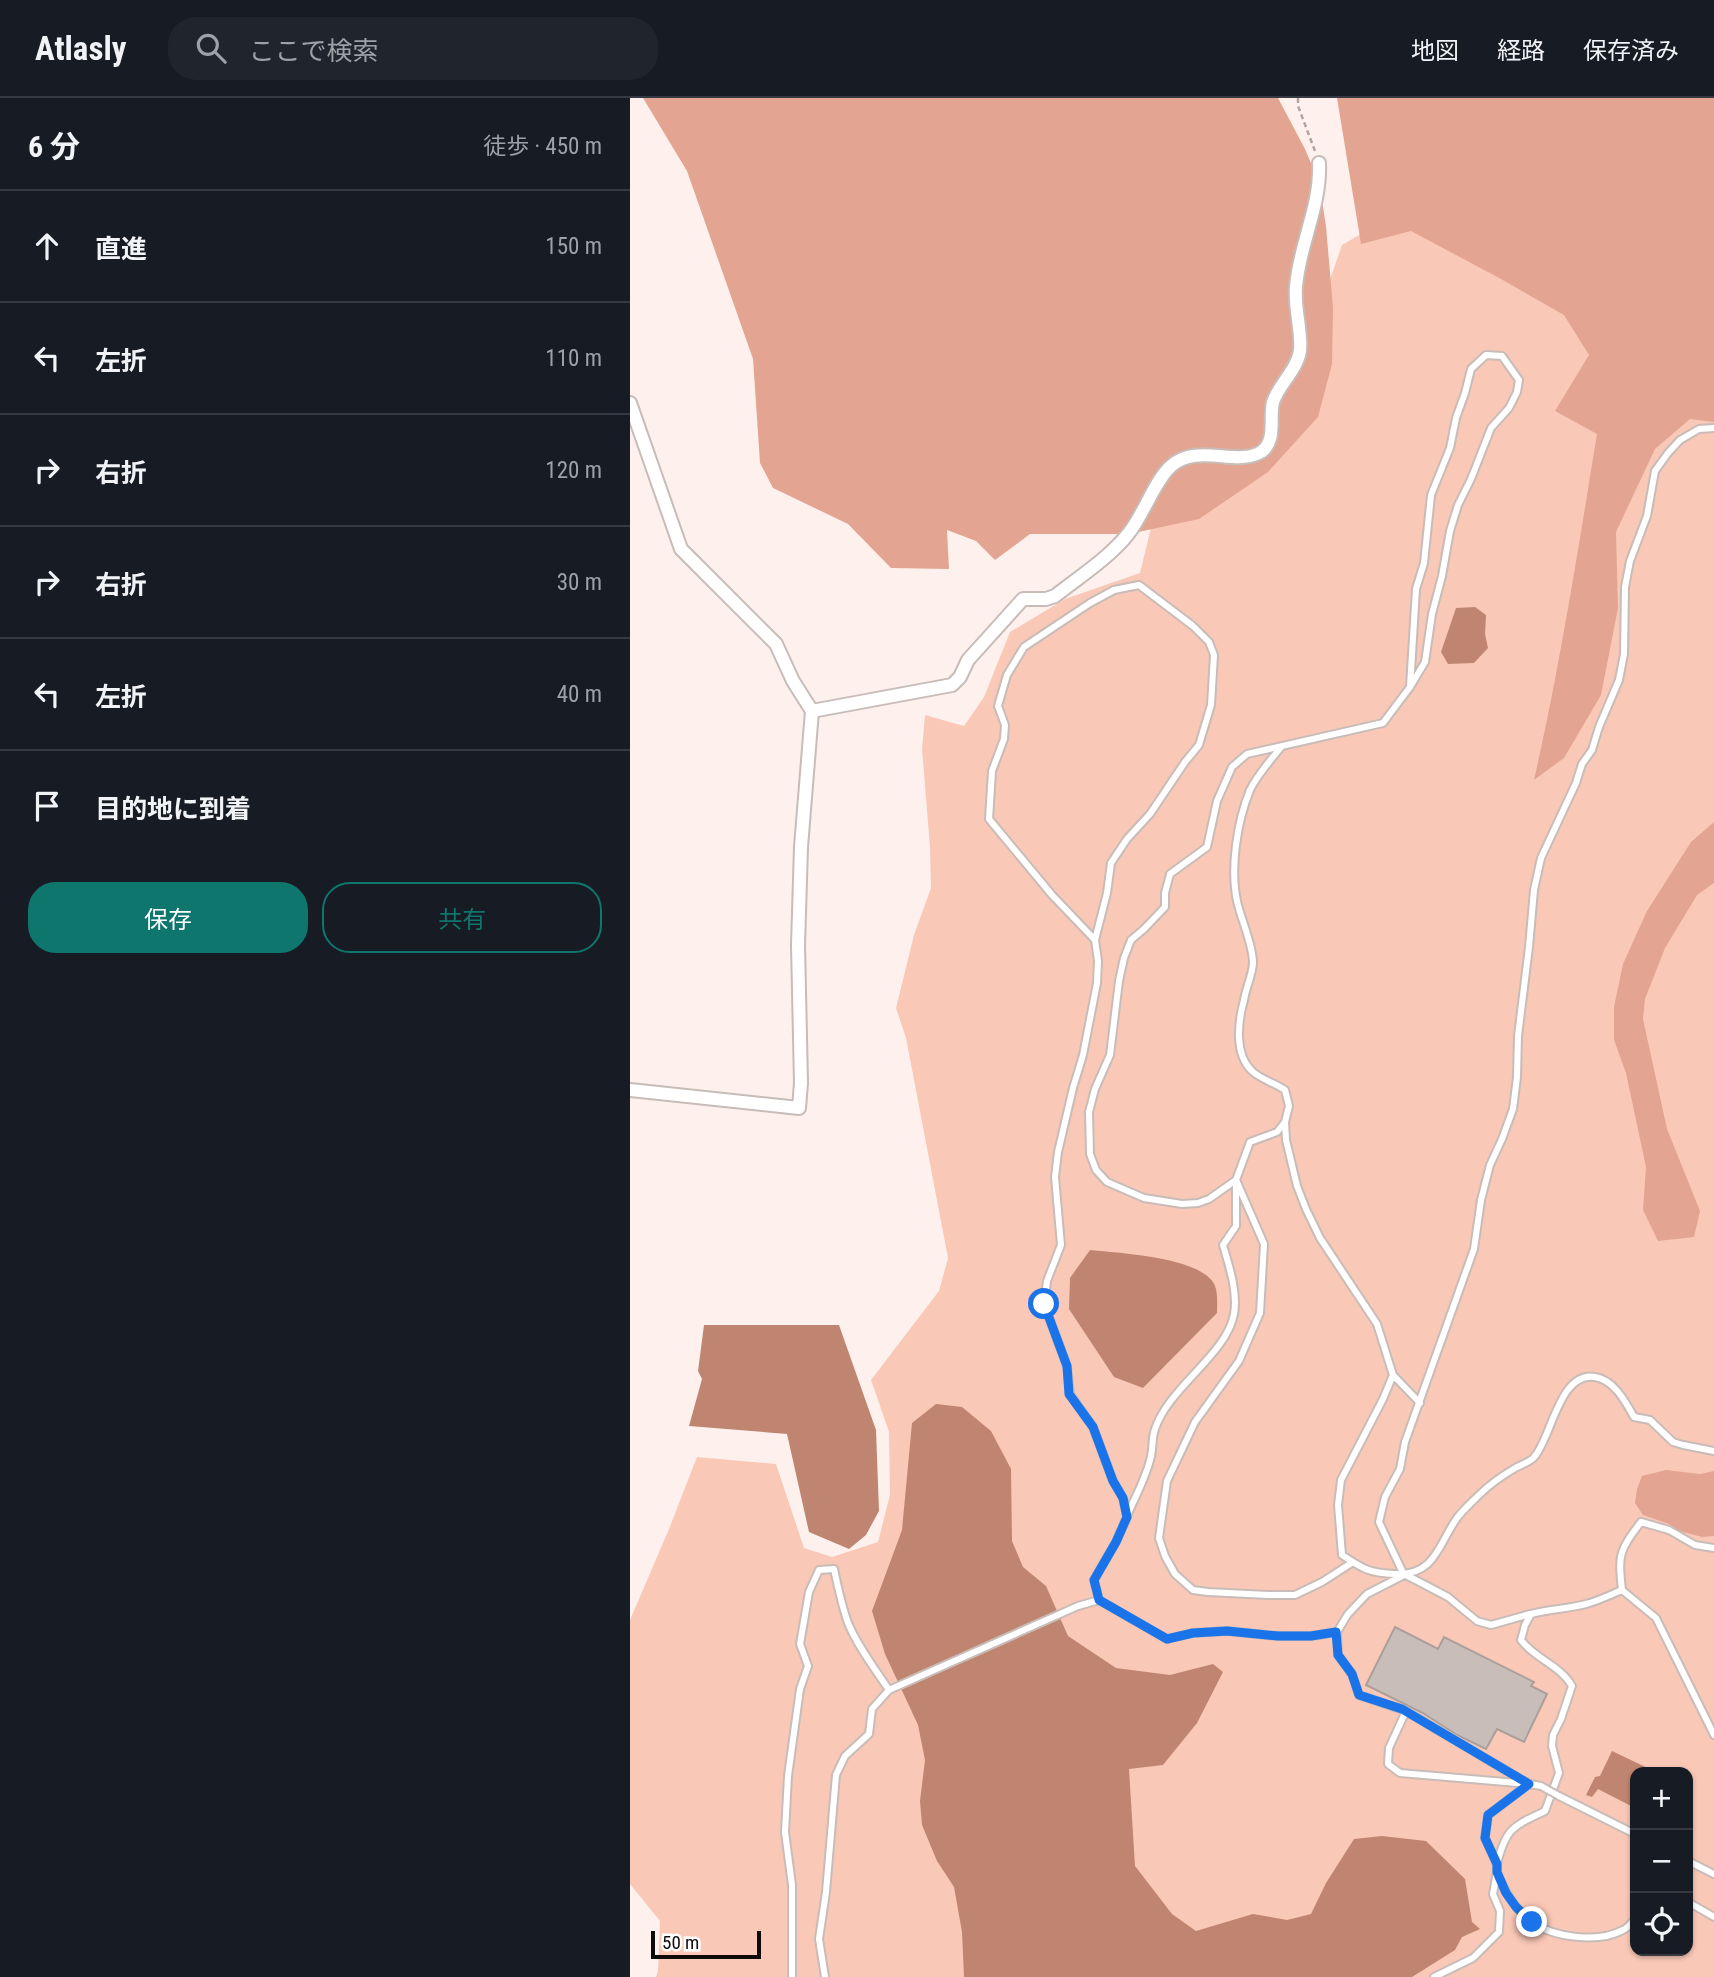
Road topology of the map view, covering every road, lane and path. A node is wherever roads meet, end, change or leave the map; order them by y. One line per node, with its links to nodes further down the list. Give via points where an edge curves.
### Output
1 (1298, 98): 2 (path)
2 (1319, 163): 6 (street, via 1318,190 1295,290 1300,350 1272,405 1266,448 1246,456 1185,457 1171,466 1117,546 1055,596 1024,599 968,660 952,685)
3 (630, 403): 6 (street, via 681,549 776,644)
4 (1714, 428): 13 (lane, via 1699,429 1680,440 1655,471 1647,516 1625,587 1619,680 1536,879 1513,1109 1487,1177 1474,1249)
5 (1410, 687): 5 (lane, via 1416,589 1424,563 1431,495 1450,448 1471,369 1486,355 1502,356 1519,380 1517,393 1491,428 1458,505 1425,662); 7 (lane, via 1383,723)
6 (812, 711): 9 (street, via 798,933 799,1108)
7 (1281, 747): 10 (lane, via 1250,789 1234,854 1237,903 1253,961 1239,1043 1253,1072 1284,1090 1289,1107); 11 (lane, via 1247,754 1232,767 1217,801 1207,846 1170,874 1165,907 1130,940 1119,981 1111,1055 1089,1112 1090,1154 1107,1182 1144,1198 1182,1204 1209,1199)
8 (1095, 940): 8 (lane, via 989,819 992,771 1004,739 998,706 1007,675 1024,647 1114,590 1139,585 1209,642 1214,655 1211,705 1199,745 1111,863); 15 (lane, via 1097,983 1055,1177 1061,1245 1044,1304 1067,1366 1069,1394 1093,1427)
9 (630, 1090)
10 (1285, 1122): 11 (lane, via 1277,1132 1250,1142); 12 (lane, via 1306,1209 1377,1324)
11 (1236, 1180): 15 (lane, via 1236,1226 1223,1245 1231,1273 1234,1315 1209,1358 1167,1405 1154,1430 1151,1458); 17 (lane, via 1264,1244 1259,1313 1239,1361 1195,1422 1167,1481 1159,1538 1175,1574 1193,1590 1209,1592 1295,1595)
12 (1393, 1375): 13 (lane); 17 (lane, via 1341,1480 1342,1555)
13 (1420, 1403): 18 (lane, via 1379,1522)
14 (1714, 1451): 18 (lane, via 1673,1442 1650,1420 1634,1417 1605,1379 1584,1376 1570,1385 1535,1457 1491,1483 1457,1518 1431,1562)
15 (1127, 1517): 20 (lane, via 1094,1580)
16 (1714, 1548): 19 (lane, via 1695,1545 1669,1530 1641,1522 1619,1560)
17 (1353, 1562): 18 (lane, via 1380,1574)
18 (1404, 1575): 21 (lane, via 1448,1597 1477,1621 1491,1625); 22 (lane, via 1367,1594)
19 (1622, 1590): 21 (lane, via 1590,1604); 25 (lane, via 1656,1618)
20 (1099, 1600): 22 (lane, via 1167,1639 1227,1631 1278,1636); 23 (lane)
21 (1531, 1614): 28 (lane, via 1521,1640 1528,1650 1565,1674 1572,1686 1553,1735 1559,1773 1545,1811 1515,1826 1505,1837)
22 (1336, 1632): 24 (lane, via 1338,1655 1352,1674 1359,1695)
23 (889, 1690): 35 (lane, via 849,1626 834,1569 819,1570 809,1591 800,1644 808,1666 800,1689 788,1776 785,1832 792,1885); 36 (lane, via 872,1709 869,1734 845,1756 836,1775 820,1940)
24 (1404, 1710): 26 (lane); 26 (lane, via 1389,1748 1388,1764 1401,1773)
25 (1714, 1735)
26 (1529, 1784): 27 (lane, bridge); 28 (lane, via 1488,1815 1485,1838)
27 (1630, 1832)
28 (1497, 1864): 30 (lane)
29 (1693, 1864): 31 (lane)
30 (1497, 1872): 34 (lane, via 1516,1907 1548,1930 1573,1937 1604,1936); 37 (lane, via 1493,1894 1500,1911 1499,1932 1473,1958)
31 (1714, 1874)
32 (1693, 1905): 33 (lane)
33 (1714, 1917)
34 (1630, 1924)
35 (792, 1977)
36 (825, 1977)
37 (1434, 1977)

